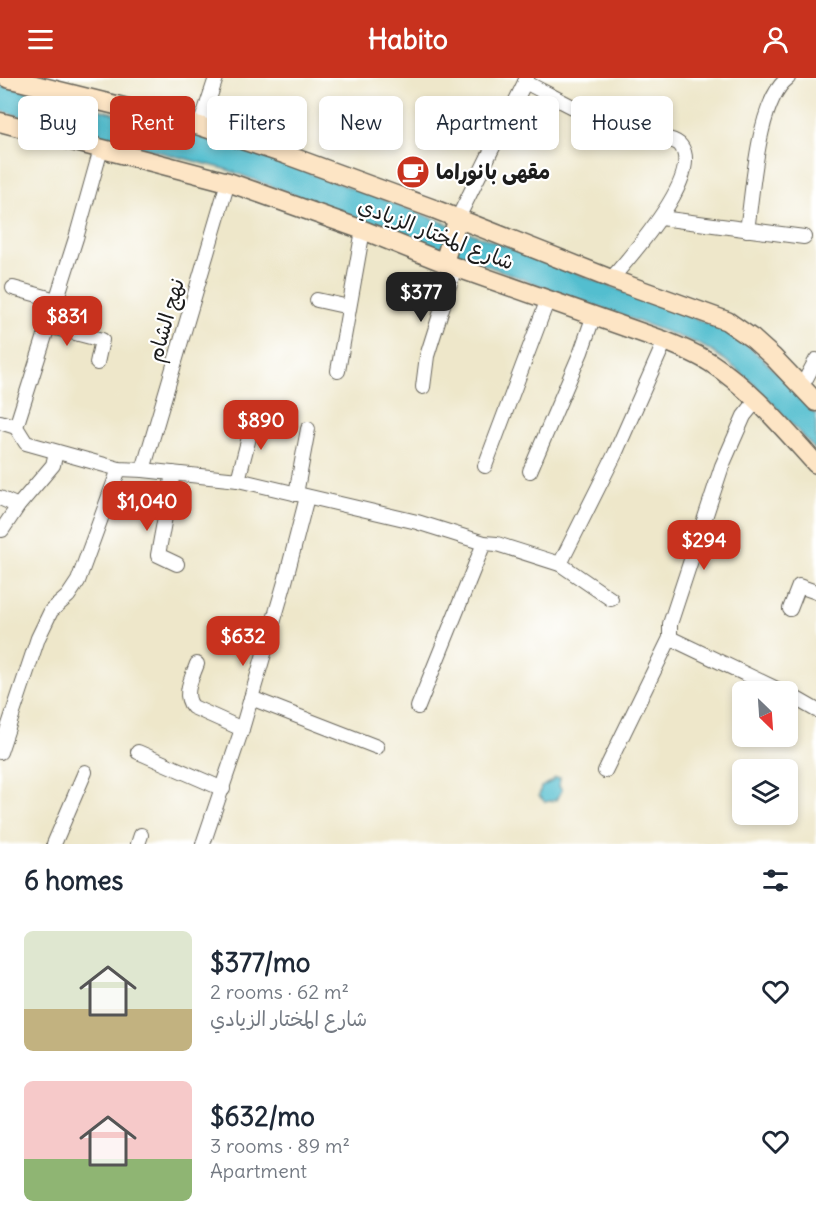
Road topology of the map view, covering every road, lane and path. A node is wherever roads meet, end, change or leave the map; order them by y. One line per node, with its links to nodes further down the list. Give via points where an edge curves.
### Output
1 (7, 78): 6 (street)
2 (216, 78): 6 (street)
3 (788, 78): 12 (street, via 780,84 763,121)
4 (526, 80): 9 (street); 10 (street, via 611,125 679,143 684,150 681,178)
5 (0, 122): 7 (street, شارع المختار الزيادي)
6 (200, 126): 9 (street)
7 (101, 149): 8 (street, شارع المختار الزيادي); 18 (street)
8 (228, 182): 11 (street, شارع المختار الزيادي); 39 (street, نهج الشام)
9 (458, 218): 14 (street); 15 (street)
10 (661, 218): 12 (street); 15 (street)
11 (363, 230): 14 (street, شارع المختار الزيادي); 20 (street)
12 (747, 230): 13 (street)
13 (804, 237)
14 (450, 264): 17 (street, شارع المختار الزيادي); 28 (street)
15 (612, 279): 27 (street, via 727,321 753,339)
16 (13, 288): 18 (street)
17 (548, 299): 21 (street, شارع المختار الزيادي); 37 (street)
18 (56, 300): 22 (street)
19 (317, 300): 20 (street)
20 (349, 307): 26 (street)
21 (594, 315): 23 (street, شارع المختار الزيادي); 40 (street)
22 (48, 326): 25 (street, via 102,340); 33 (street)
23 (664, 341): 29 (street, شارع المختار الزيادي, via 710,362); 49 (street, via 615,454)
24 (816, 360): 27 (street)
25 (97, 363)
26 (338, 371)
27 (802, 386): 30 (street)
28 (423, 387)
29 (756, 401): 36 (street, شارع المختار الزيادي); 53 (street, via 744,416 712,494 670,624)
30 (816, 402)
31 (255, 414): 42 (street)
32 (0, 422): 33 (street)
33 (16, 427): 35 (street, via 26,444)
34 (308, 429): 43 (street)
35 (56, 452): 38 (street); 45 (street, via 53,465)
36 (816, 464)
37 (484, 466)
38 (119, 469): 39 (street); 62 (street, via 78,581 51,611 38,638)
39 (144, 470): 41 (street)
40 (530, 471)
41 (173, 473): 42 (street); 48 (street, via 158,555)
42 (238, 480): 43 (street)
43 (301, 496): 47 (street, via 374,511); 56 (street, via 285,582)
44 (0, 498): 45 (street)
45 (18, 506): 46 (street)
46 (2, 530)
47 (484, 543): 49 (street); 58 (street)
48 (177, 564)
49 (560, 564): 51 (street)
50 (816, 592): 52 (street, via 799,586)
51 (611, 599)
52 (790, 609)
53 (670, 639): 55 (street); 64 (street)
54 (196, 664): 60 (street, via 188,702)
55 (760, 681)
56 (251, 698): 60 (street); 61 (street)
57 (798, 700): 59 (street)
58 (418, 707)
59 (816, 710)
60 (242, 729): 66 (street)
61 (377, 747)
62 (0, 752)
63 (138, 752): 66 (street)
64 (605, 771)
65 (85, 772): 67 (street)
66 (223, 789): 68 (street)
67 (54, 844)
68 (203, 844)

